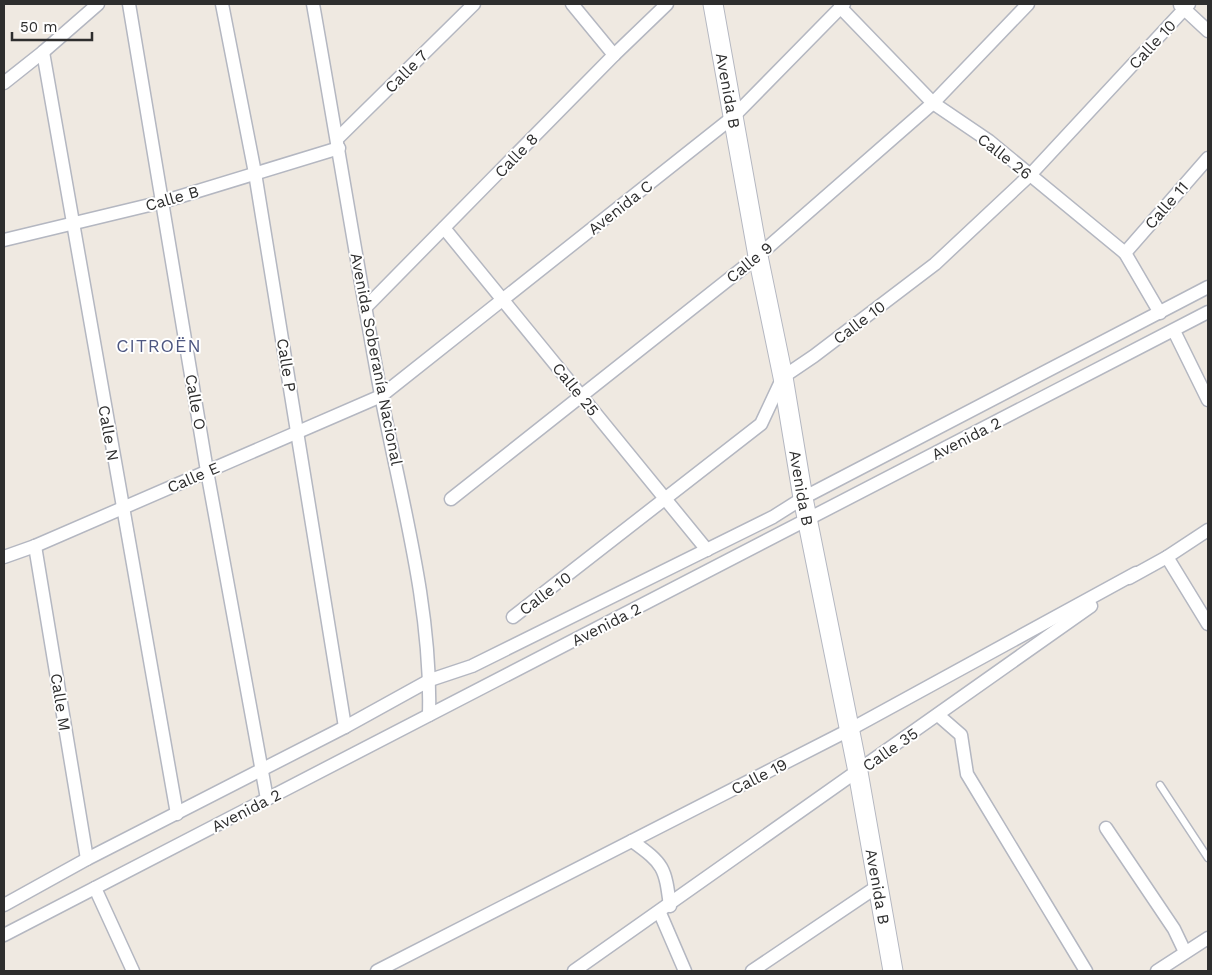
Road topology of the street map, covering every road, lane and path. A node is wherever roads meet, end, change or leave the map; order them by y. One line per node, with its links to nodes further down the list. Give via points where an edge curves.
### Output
1 (98, 4): 13 (street)
2 (129, 4): 22 (street, Calle O)
3 (222, 4): 20 (street, Calle P)
4 (313, 4): 18 (street, Avenida Soberanía Nacional)
5 (474, 4): 18 (street, Calle 7)
6 (572, 4): 14 (street)
7 (668, 4): 14 (street, Calle 8)
8 (713, 4): 17 (street, Avenida B)
9 (1028, 4): 16 (street, Calle 9)
10 (842, 6): 16 (street, Calle 26); 17 (street, Avenida C)
11 (1184, 6): 12 (street); 21 (street, Calle 10)
12 (1208, 31)
13 (43, 52): 15 (street); 23 (street, Calle N)
14 (614, 55): 24 (street, Calle 8)
15 (4, 83)
16 (933, 103): 21 (street, Calle 26, via 989,141); 27 (street, Calle 9)
17 (734, 117): 27 (street, Avenida B); 29 (street, Avenida C)
18 (338, 144): 20 (street, Calle B); 30 (street, Avenida Soberanía Nacional)
19 (1208, 158): 26 (street, Calle 11)
20 (255, 173): 22 (street, Calle B); 38 (street, Calle P)
21 (1030, 175): 26 (street, Calle 26); 34 (street, Calle 10, via 935,264)
22 (162, 202): 23 (street, Calle B); 39 (street, Calle O)
23 (73, 224): 25 (street, Calle B); 43 (street, Calle N)
24 (444, 228): 29 (street, Calle 25); 30 (street, Calle 8)
25 (4, 240)
26 (1124, 253): 32 (street, Calle 26)
27 (758, 256): 34 (street, Avenida B); 36 (street, Calle 9)
28 (1208, 287): 32 (street, Avenida 2)
29 (503, 300): 35 (street, Avenida C); 36 (street, Calle 25)
30 (366, 308): 35 (street, Avenida Soberanía Nacional)
31 (1208, 312): 33 (street, Avenida 2)
32 (1160, 313): 40 (street, Avenida 2)
33 (1174, 331): 37 (street); 44 (street, Avenida 2)
34 (783, 377): 40 (street, Avenida B); 42 (street, Calle 10, via 760,424)
35 (381, 396): 38 (street, Calle E); 53 (street, Avenida Soberanía Nacional, via 411,532)
36 (581, 396): 41 (street, Calle 9); 42 (street, Calle 25)
37 (1208, 400)
38 (298, 433): 39 (street, Calle E); 56 (street, Calle P)
39 (207, 471): 43 (street, Calle E); 58 (street, Calle O)
40 (803, 498): 44 (street, Avenida B); 47 (street, Avenida 2)
41 (451, 499)
42 (666, 499): 47 (street, Calle 25); 51 (street, Calle 10)
43 (122, 508): 46 (street, Calle E); 62 (street, Calle N)
44 (807, 520): 54 (street, Avenida 2); 57 (street, Avenida B)
45 (1208, 530): 49 (street, Calle 35)
46 (35, 546): 48 (street, Calle E); 66 (street, Calle M)
47 (707, 550): 53 (street, Avenida 2, via 472,666)
48 (4, 557)
49 (1167, 558): 50 (street, Calle 35); 52 (street)
50 (1136, 573): 55 (street, Calle 35); 57 (street, Calle 19)
51 (513, 617)
52 (1208, 624)
53 (430, 680): 54 (street, Avenida Soberanía Nacional); 56 (street, Avenida 2)
54 (430, 715): 61 (street, Avenida 2)
55 (938, 715): 59 (street, Calle 35); 80 (street, via 962,734 967,774)
56 (345, 727): 58 (street, Avenida 2)
57 (850, 730): 59 (street, Avenida B); 64 (street, Calle 19)
58 (260, 771): 61 (street, Calle O); 62 (street, Avenida 2)
59 (858, 772): 67 (street, Avenida B); 70 (street, Calle 35)
60 (1160, 785): 65 (lane)
61 (267, 799): 68 (street, Avenida 2)
62 (177, 814): 66 (street, Avenida 2)
63 (1106, 828): 73 (street, via 1174,929)
64 (632, 841): 70 (street, via 660,864 666,876); 75 (street, Calle 19)
65 (1208, 858)
66 (87, 859): 69 (street, Avenida 2)
67 (878, 886): 78 (street); 79 (street, Avenida B)
68 (94, 888): 71 (street, Avenida 2); 74 (street)
69 (4, 905)
70 (665, 909): 76 (street, Calle 35); 77 (street)
71 (4, 935)
72 (1208, 938): 73 (street)
73 (1185, 952): 81 (street)
74 (133, 971)
75 (377, 971)
76 (574, 971)
77 (685, 971)
78 (752, 971)
79 (893, 971)
80 (1086, 971)
81 (1158, 971)

